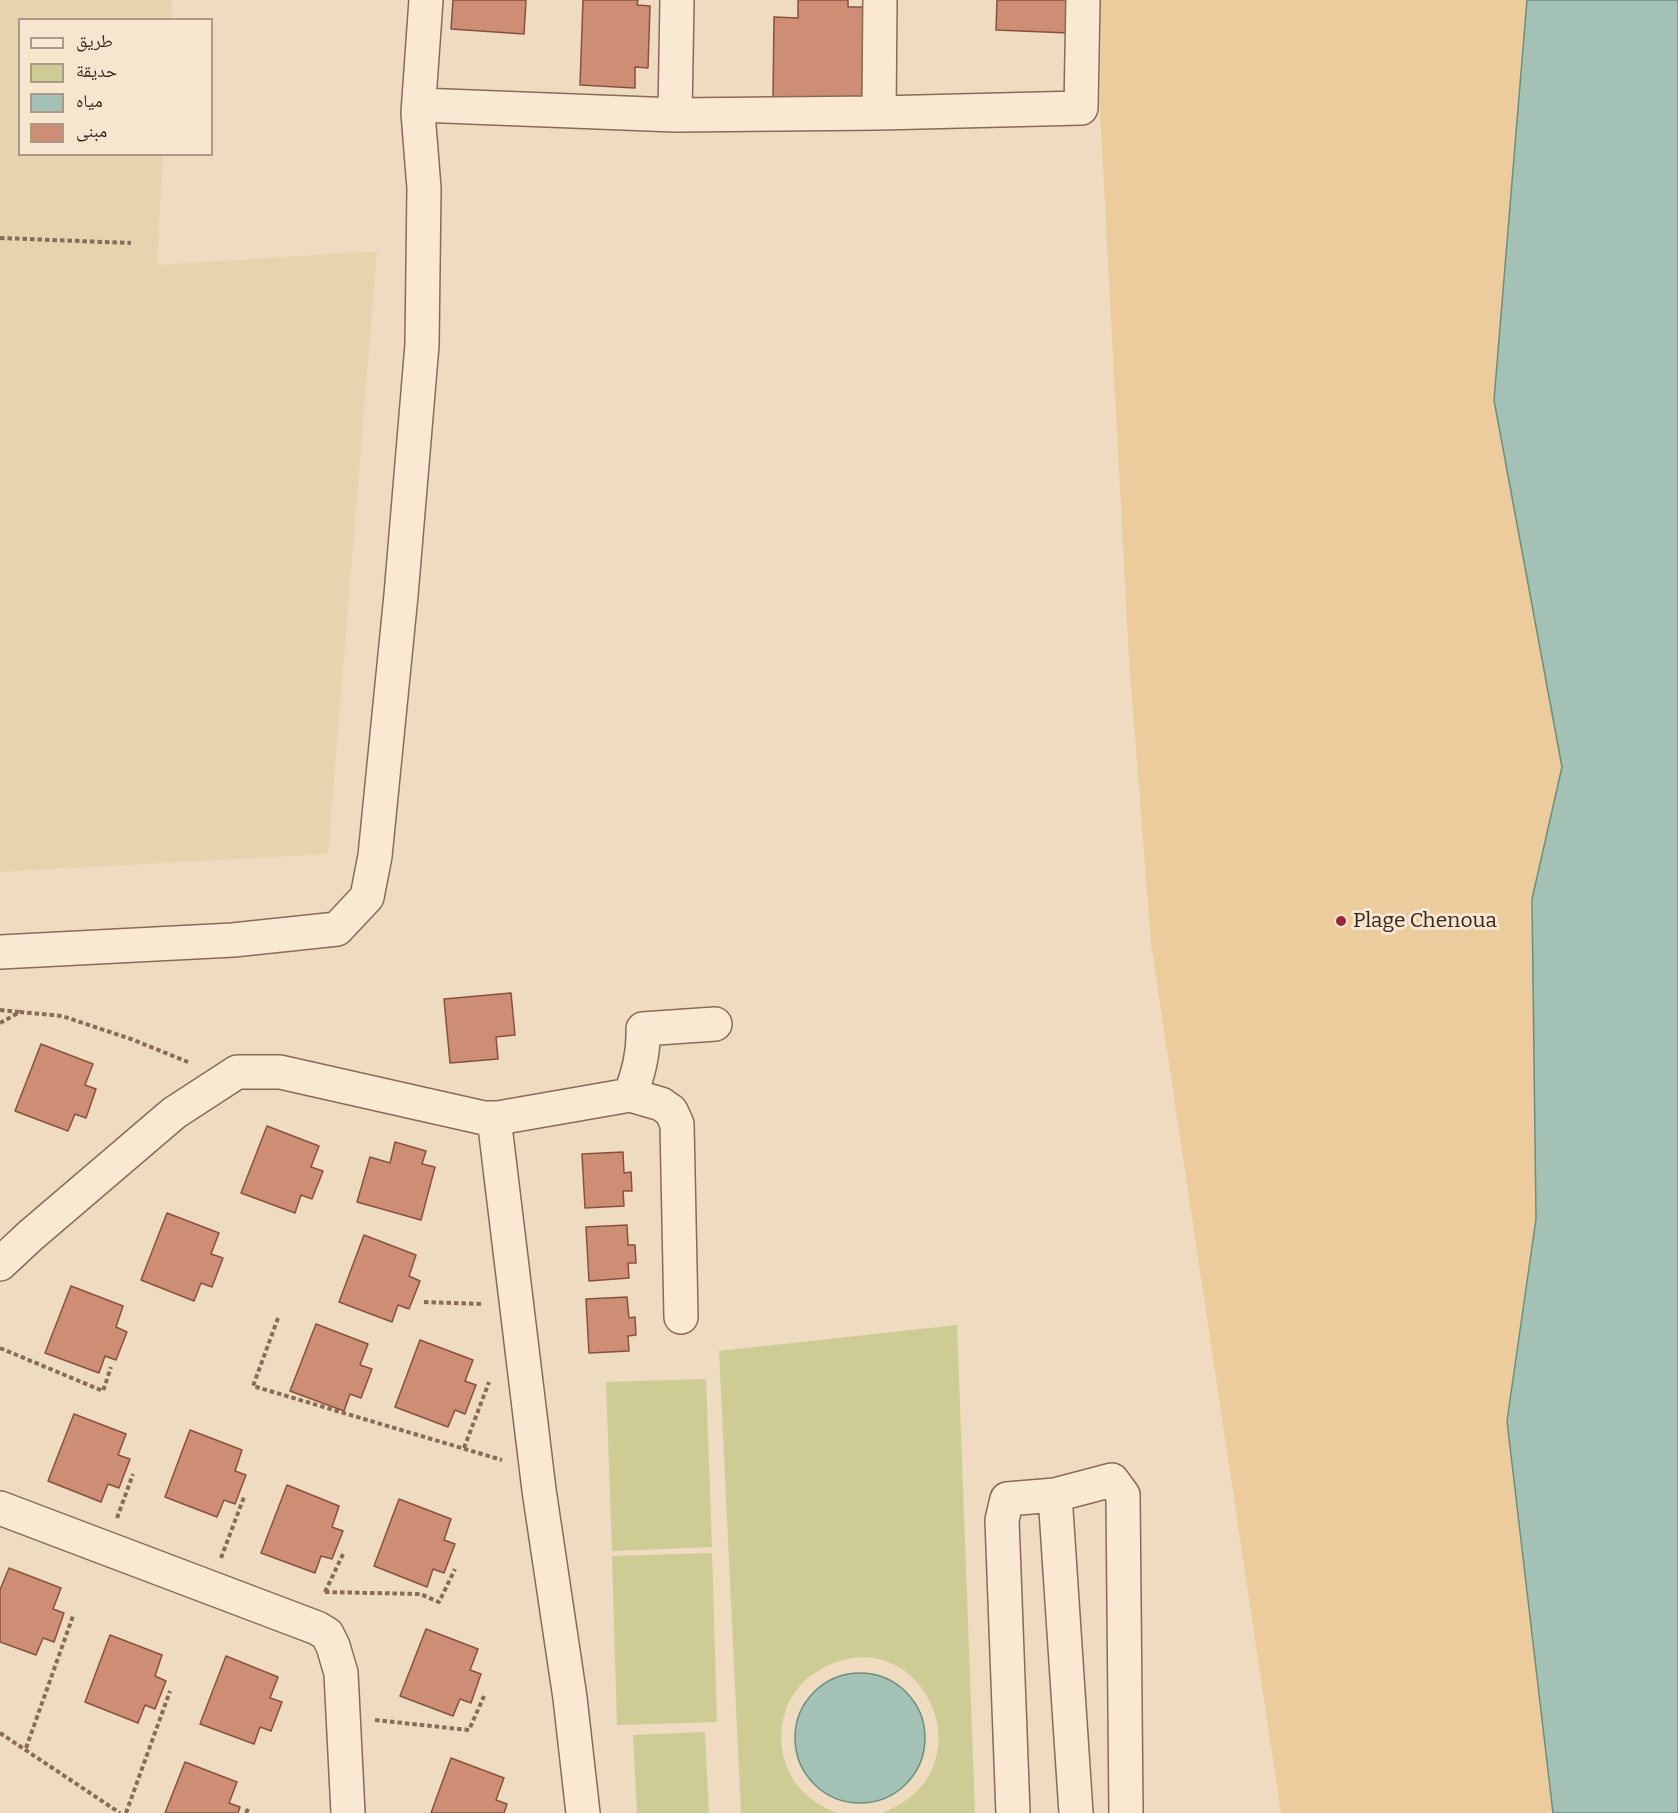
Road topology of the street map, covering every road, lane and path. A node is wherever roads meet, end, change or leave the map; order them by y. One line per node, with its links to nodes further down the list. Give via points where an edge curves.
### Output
1 (426, 0): 5 (street)
2 (677, 0): 7 (street)
3 (880, 0): 6 (street)
4 (1083, 0): 6 (street, via 1082,108)
5 (420, 105): 7 (street); 10 (street, via 424,188 422,345 375,856 367,897 337,929 233,940)
6 (879, 113): 7 (street)
7 (675, 115)
8 (0, 238): 9 (path)
9 (131, 243)
10 (0, 952)
11 (0, 1010): 12 (path)
12 (20, 1012): 13 (path); 15 (path, via 62,1016)
13 (0, 1023)
14 (715, 1023): 16 (street, via 643,1029 639,1072)
15 (228, 1078): 17 (street, via 237,1072 280,1072); 18 (street, via 174,1113)
16 (630, 1095): 17 (street); 21 (street, via 661,1104 671,1111 677,1124)
17 (494, 1118): 20 (street)
18 (0, 1264)
19 (424, 1302): 20 (path)
20 (518, 1305): 27 (street)
21 (681, 1317)
22 (278, 1318): 26 (path, via 253,1386)
23 (0, 1348): 24 (path, via 103,1391)
24 (111, 1367)
25 (489, 1382): 26 (path)
26 (464, 1448): 27 (path)
27 (537, 1470): 49 (street)
28 (133, 1474): 32 (path)
29 (1055, 1495): 50 (street, via 1007,1500 1002,1520); 51 (street); 52 (street, via 1112,1480 1123,1496)
30 (244, 1497): 35 (path)
31 (0, 1509): 32 (street)
32 (106, 1548): 35 (street)
33 (344, 1552): 36 (path)
34 (454, 1569): 36 (path, via 439,1602 420,1594)
35 (210, 1587): 38 (street)
36 (325, 1592): 38 (path)
37 (73, 1616): 43 (path)
38 (311, 1625): 41 (street, via 327,1634 333,1646 341,1673)
39 (170, 1691): 46 (path)
40 (484, 1696): 41 (path, via 469,1730)
41 (344, 1716): 48 (street)
42 (0, 1733): 43 (path)
43 (26, 1748): 45 (path)
44 (249, 1807): 47 (path)
45 (120, 1813)
46 (126, 1813)
47 (246, 1813)
48 (348, 1813)
49 (583, 1813)
50 (1013, 1813)
51 (1076, 1813)
52 (1126, 1813)

